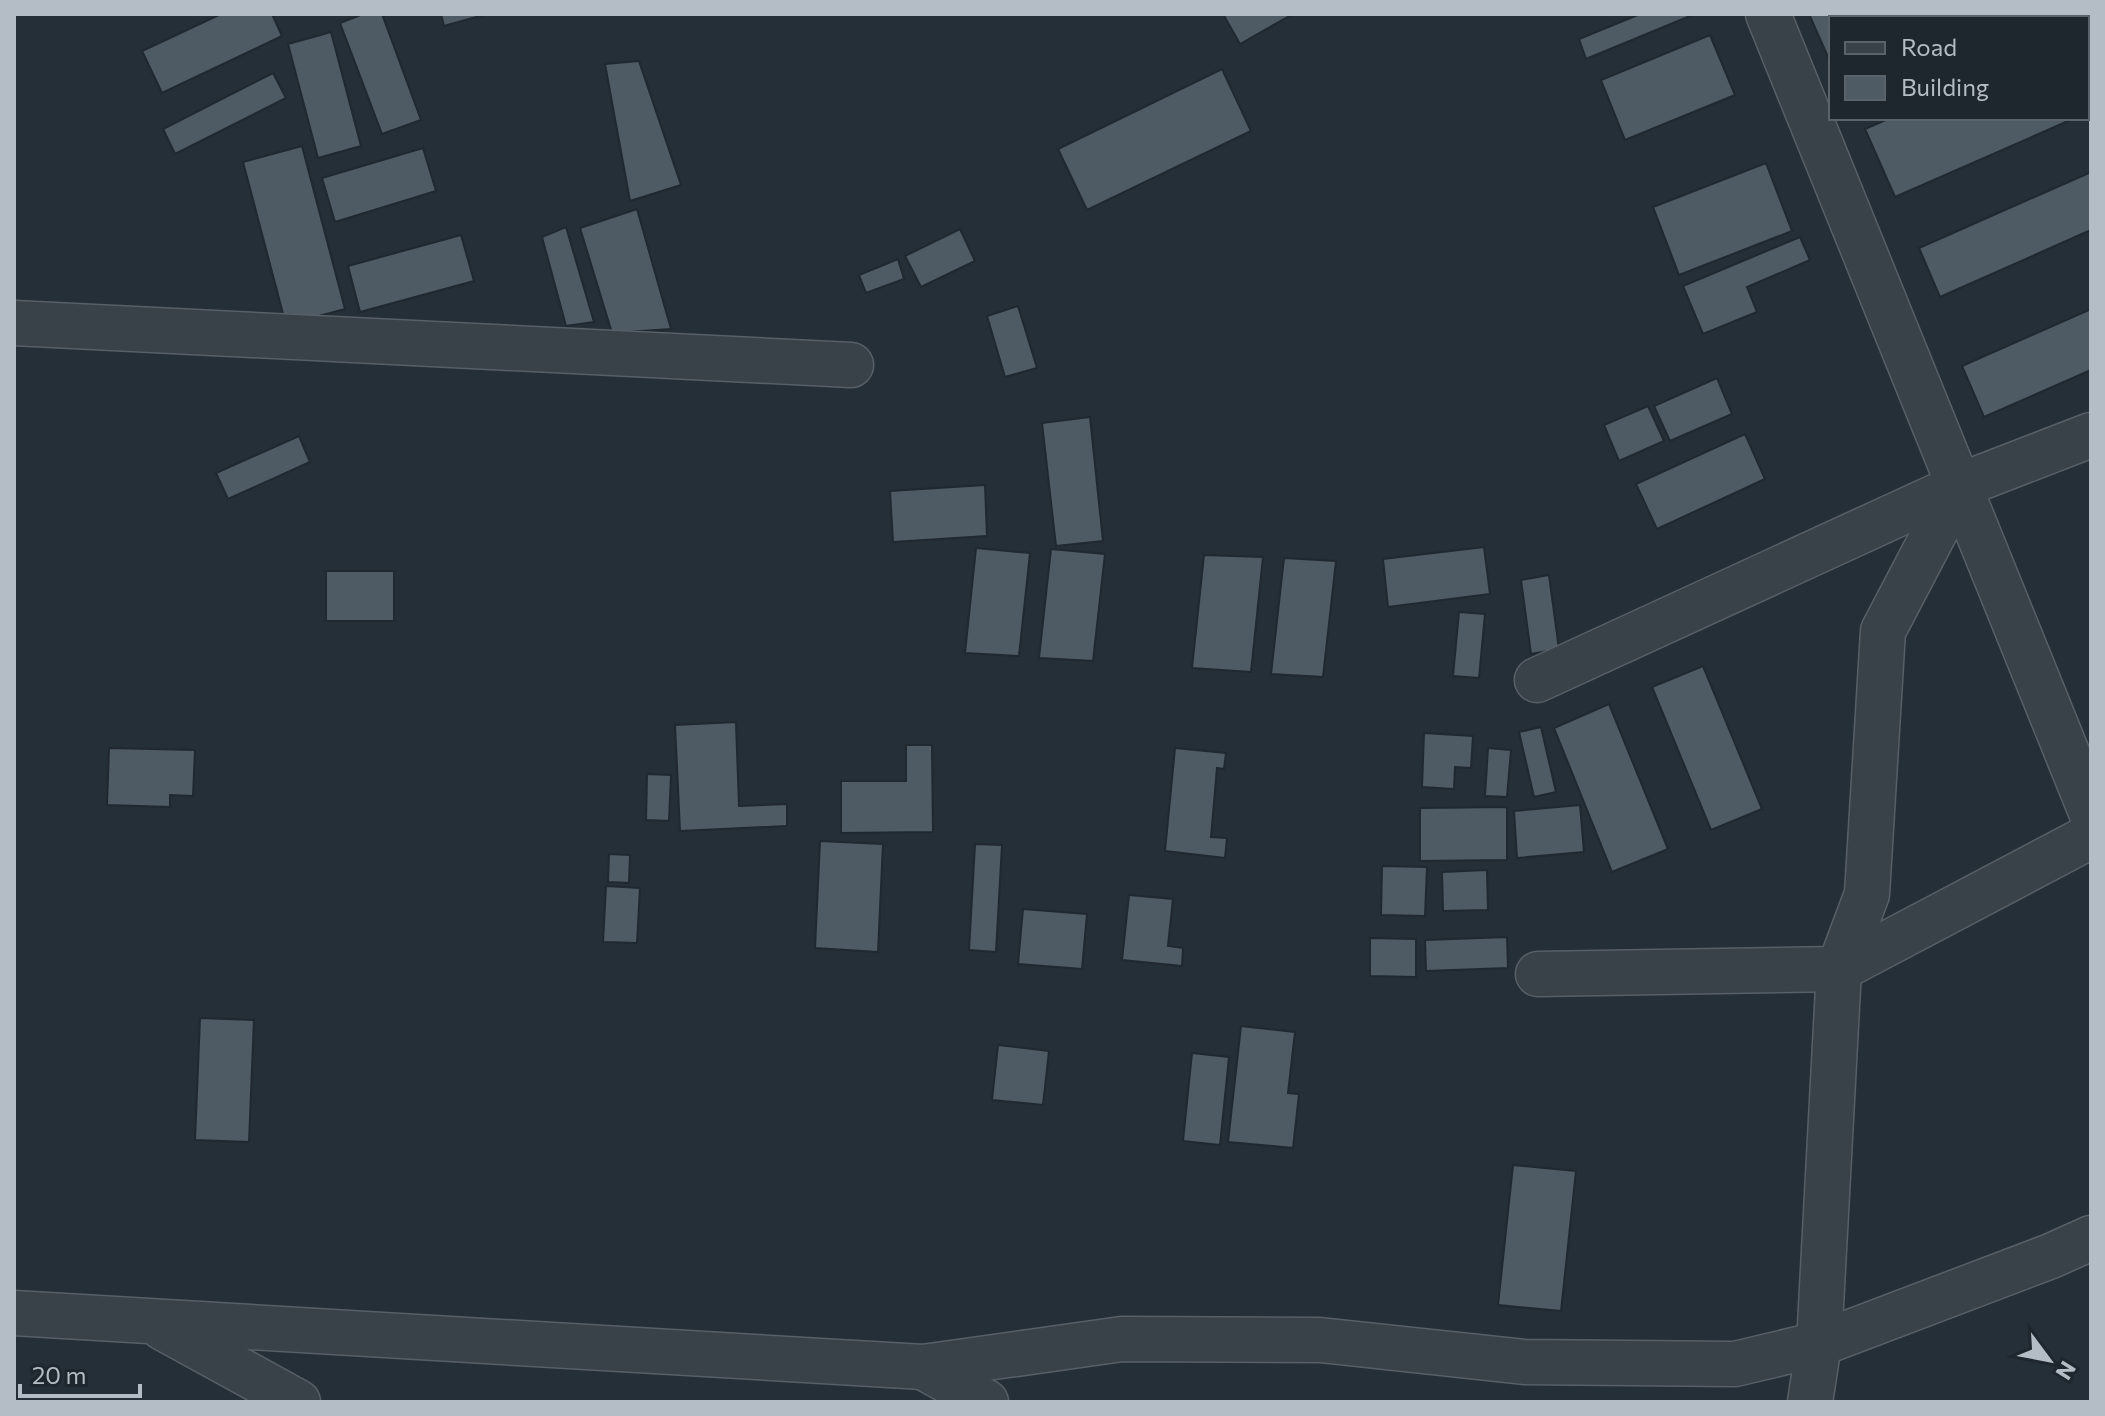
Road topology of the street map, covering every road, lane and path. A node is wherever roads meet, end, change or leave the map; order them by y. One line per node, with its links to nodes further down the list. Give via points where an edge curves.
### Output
1 (1768, 14): 5 (street)
2 (14, 323): 3 (street)
3 (851, 365)
4 (2091, 435): 5 (street)
5 (1959, 486): 6 (street); 7 (street); 9 (street, via 1883,631 1867,894)
6 (1537, 680)
7 (2091, 812)
8 (2091, 836): 9 (street)
9 (1839, 969): 10 (street); 14 (street)
10 (1538, 974)
11 (2091, 1238): 14 (street)
12 (14, 1313): 13 (street)
13 (151, 1322): 15 (street); 16 (street)
14 (1819, 1344): 15 (street, via 1735,1364 1524,1362 1320,1340 1122,1339); 18 (street)
15 (923, 1367): 17 (street)
16 (298, 1402)
17 (986, 1402)
18 (1810, 1402)

